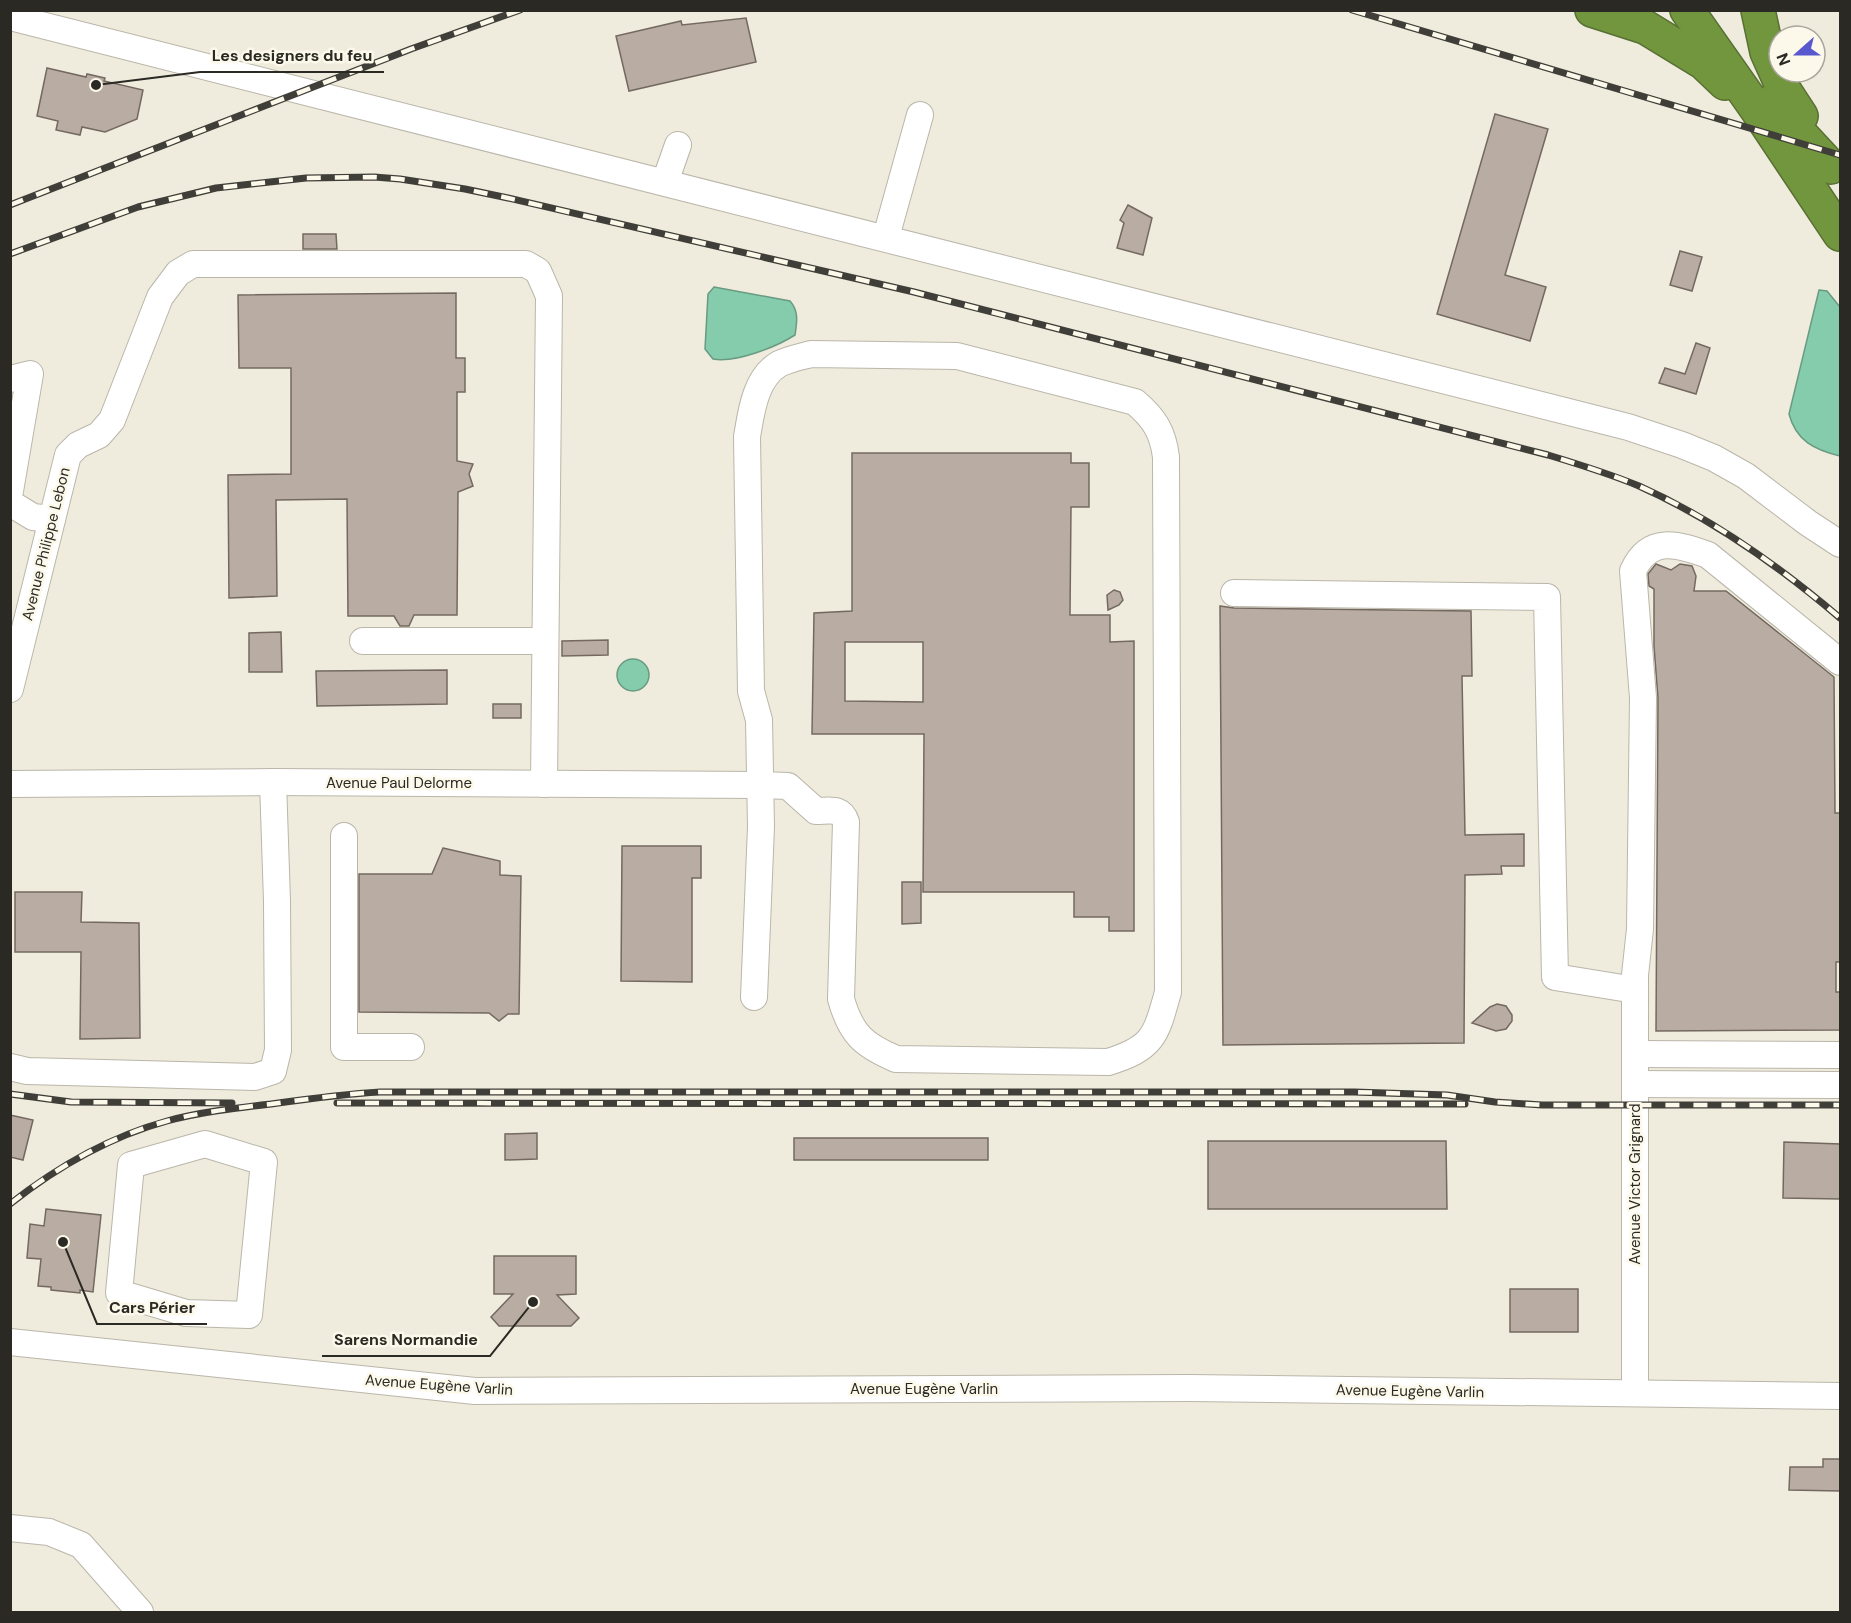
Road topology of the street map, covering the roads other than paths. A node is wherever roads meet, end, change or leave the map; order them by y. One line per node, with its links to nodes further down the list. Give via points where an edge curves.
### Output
1 (1592, 10): 8 (highway, via 1645,27 1704,63)
2 (1687, 10): 8 (highway)
3 (1715, 10): 9 (highway, via 1792,125)
4 (1758, 10): 9 (highway, via 1767,52 1784,90)
5 (10, 17): 10 (street)
6 (920, 115): 12 (street)
7 (678, 145): 10 (street)
8 (1788, 157): 11 (highway)
9 (1836, 174)
10 (665, 182): 12 (street)
11 (1840, 234)
12 (886, 237): 17 (street, via 1657,435 1746,476)
13 (10, 379): 14 (street, via 30,374)
14 (10, 491)
15 (10, 502): 16 (street, via 33,517)
16 (52, 519): 19 (street, Avenue Philippe Lebon, via 68,455 99,435 112,420 160,297 178,273 193,264 526,264 538,271 549,296); 22 (street, Avenue Philippe Lebon)
17 (1840, 544)
18 (1234, 593): 28 (street, via 1547,597 1555,977)
19 (545, 640): 20 (street); 25 (street)
20 (363, 641)
21 (1840, 662): 28 (street, Avenue Victor Grignard, via 1708,555 1683,546 1661,545 1638,560 1633,571 1642,721 1640,929)
22 (10, 689)
23 (273, 782): 24 (street, Avenue Paul Delorme); 25 (street, Avenue Paul Delorme); 33 (street, via 278,1050 273,1071 255,1077 27,1071)
24 (10, 784)
25 (544, 784): 26 (street, Avenue Paul Delorme)
26 (760, 785): 26 (street, Avenue Paul Delorme, via 788,786 816,811 843,814 846,822 841,999 851,1026 873,1049 896,1059 1108,1062 1143,1047 1158,1028 1168,992 1166,457 1161,434 1149,414 1135,402 957,356 811,354 784,362 769,372 759,387 747,437 751,691 759,720); 29 (street)
27 (344, 836): 30 (street, via 344,1047)
28 (1635, 983): 31 (street, Avenue Victor Grignard)
29 (754, 997)
30 (411, 1047)
31 (1635, 1054): 32 (street); 34 (street, Avenue Victor Grignard)
32 (1840, 1055)
33 (10, 1067)
34 (1635, 1084): 35 (street); 38 (street, Avenue Victor Grignard)
35 (1840, 1085)
36 (119, 1293): 36 (street, via 131,1165 206,1144 264,1162 249,1315 186,1312)
37 (10, 1342): 38 (street, Avenue Eugène Varlin, via 476,1391 1190,1388)
38 (1635, 1394): 39 (street, Avenue Eugène Varlin)
39 (1840, 1396)
40 (10, 1528): 41 (street, via 49,1532 81,1545)
41 (140, 1612)

